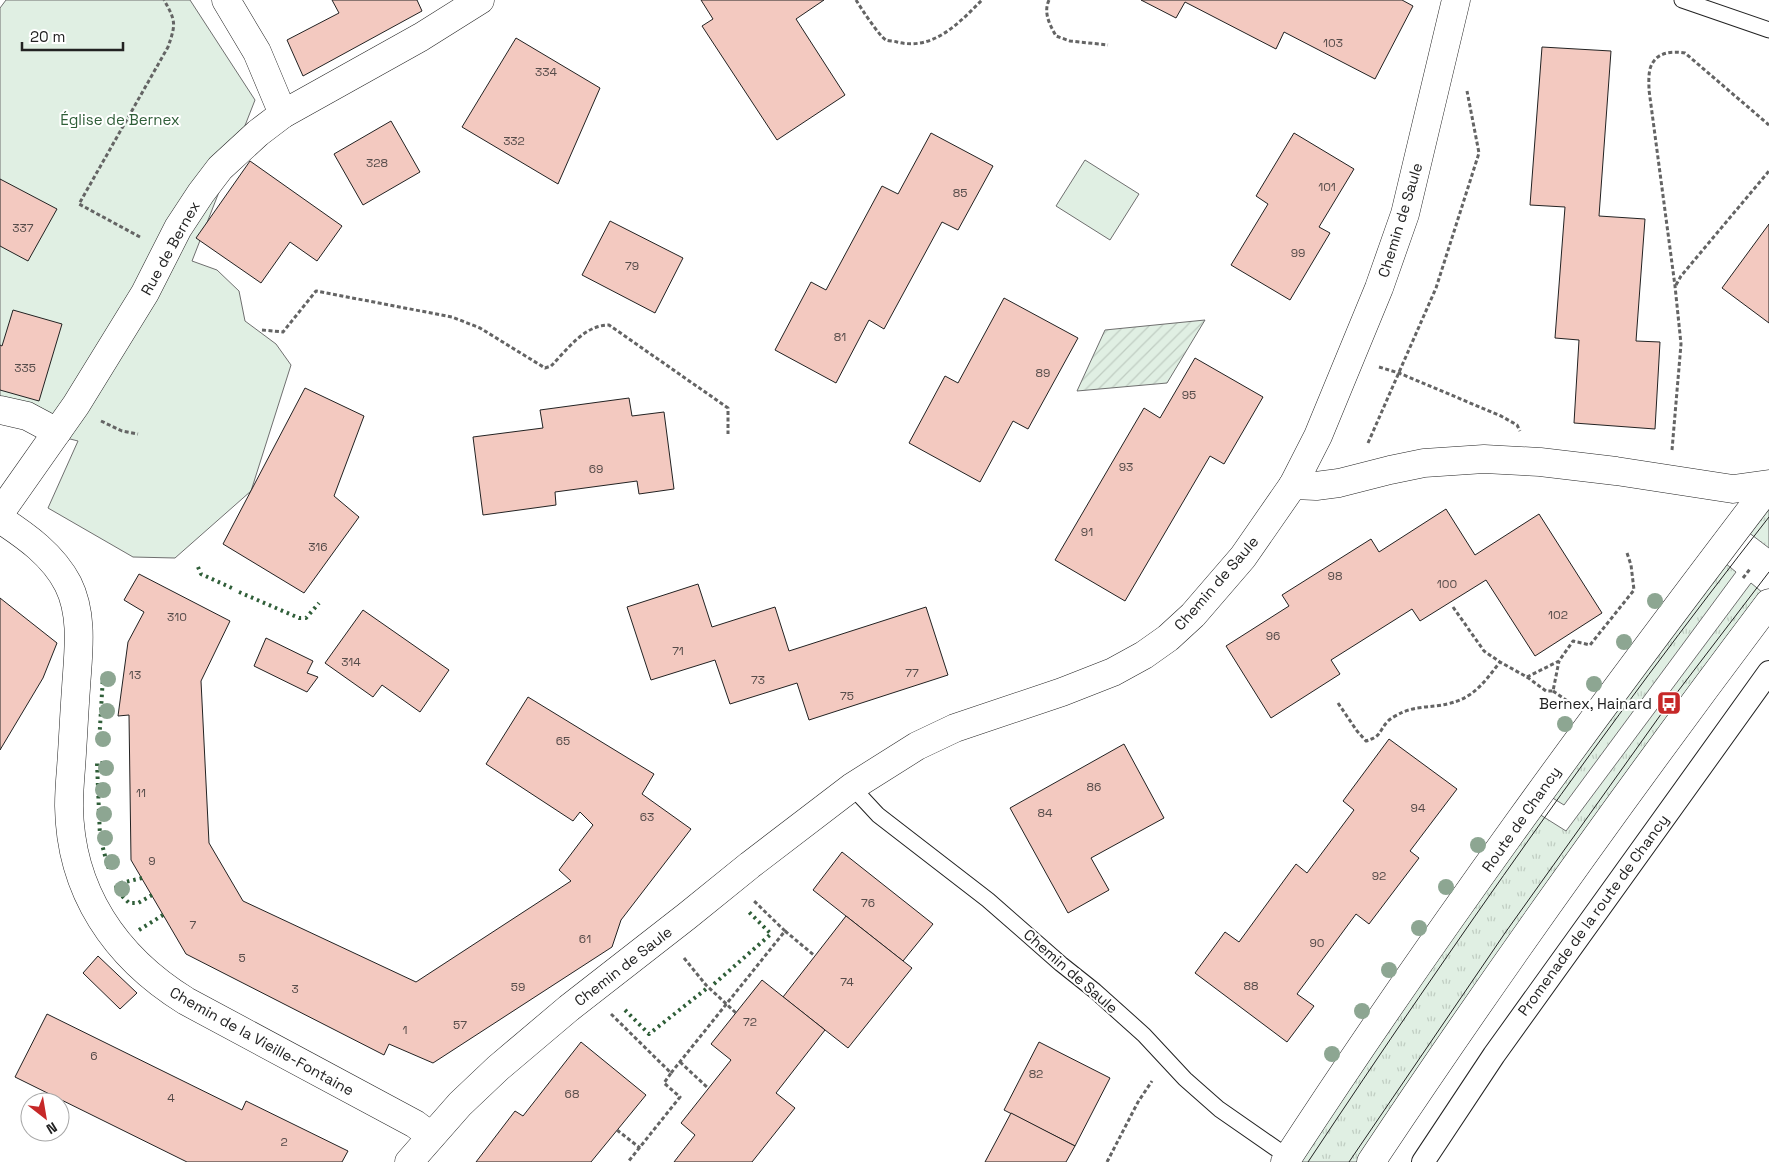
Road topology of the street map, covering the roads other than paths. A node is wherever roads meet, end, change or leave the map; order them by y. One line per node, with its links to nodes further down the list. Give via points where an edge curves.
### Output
1 (226, 0): 6 (street, via 257,52)
2 (480, 0): 6 (street, Rue de Bernex)
3 (1456, 0): 10 (street, Chemin de Saule, via 1404,214 1379,288 1318,436)
4 (1682, 0): 5 (lane)
5 (1769, 30)
6 (283, 114): 8 (street, Rue de Bernex, via 233,156 201,193 178,228 145,293)
7 (0, 410): 8 (street, via 27,416)
8 (58, 432): 11 (street, Rue de Bernex)
9 (1769, 485): 10 (street, via 1733,489 1616,471 1484,459 1424,463 1339,483); 17 (street, Route de Chancy, via 1535,798)
10 (1293, 486): 15 (street, Chemin de Saule, via 1244,557 1192,615 1144,655 1113,672 1062,692 947,732 917,746)
11 (0, 513)
12 (0, 519): 16 (street, Chemin de la Vieille-Fontaine, via 47,554 68,584 74,600 78,632 69,805 71,834 80,874 105,926 122,950 165,988 415,1124)
13 (1769, 603): 19 (street, via 1617,806)
14 (1769, 672): 20 (street, Promenade de la route de Chancy, via 1499,1047)
15 (852, 787): 16 (street, Chemin de Saule, via 498,1068); 17 (lane, Chemin de Saule, via 878,815 988,900 1095,991 1219,1109)
16 (431, 1136): 18 (street, Chemin de Saule)
17 (1286, 1160)
18 (409, 1162)
19 (1371, 1162)
20 (1423, 1162)

